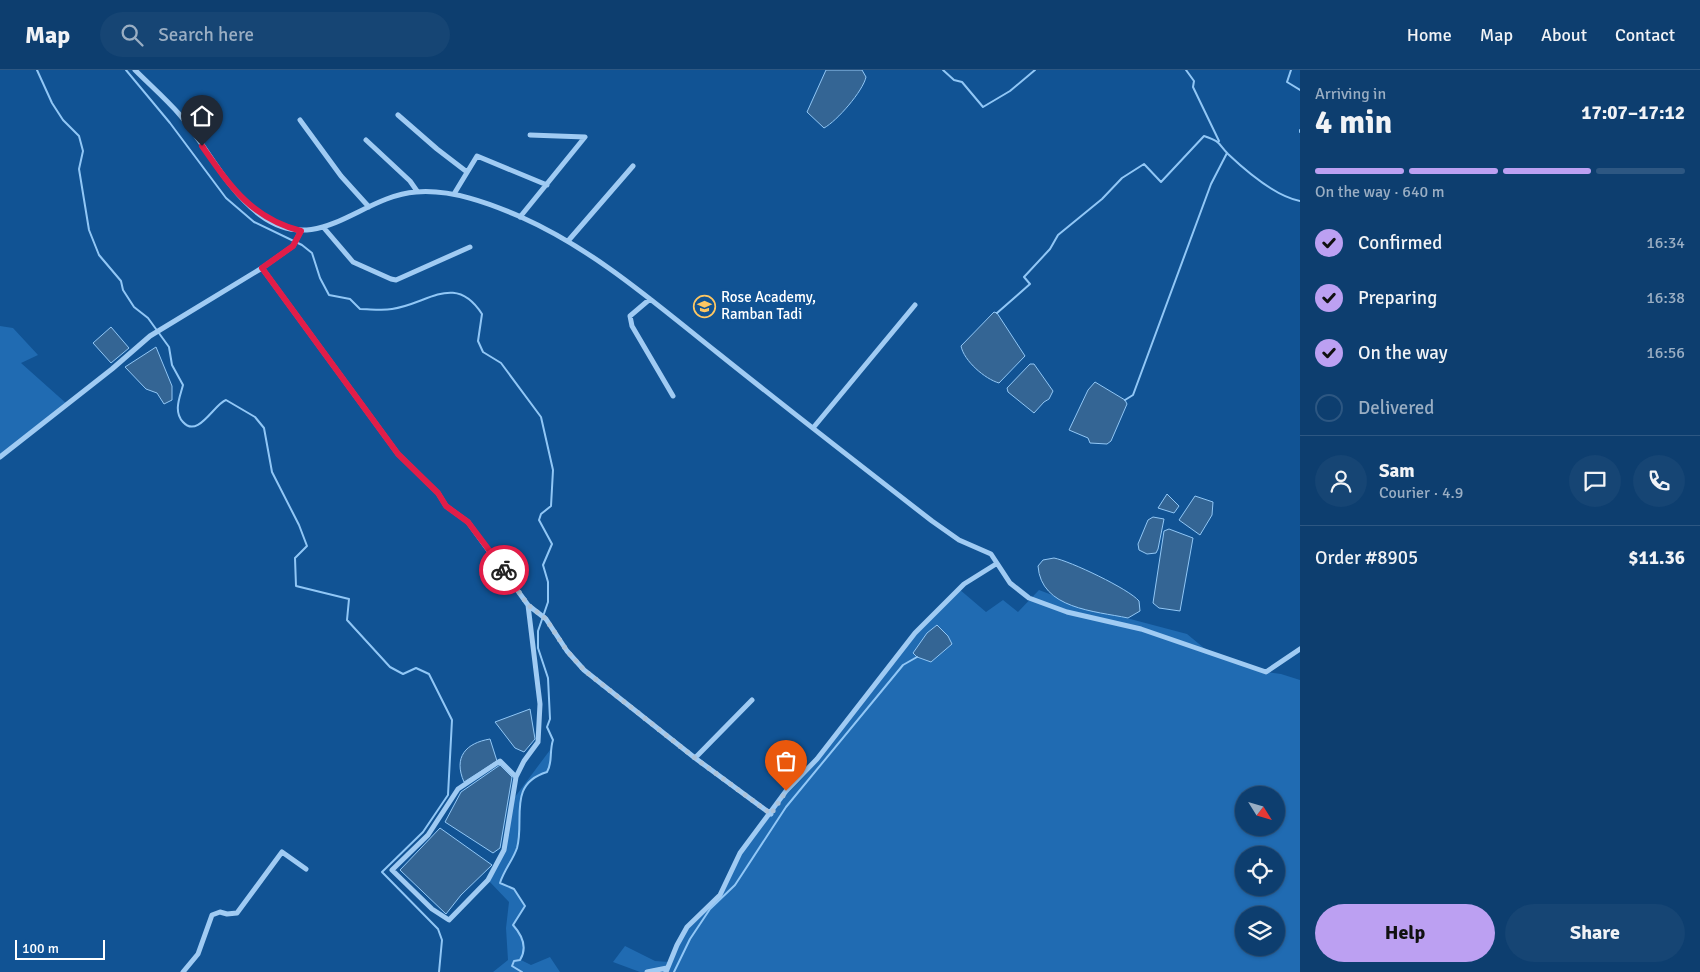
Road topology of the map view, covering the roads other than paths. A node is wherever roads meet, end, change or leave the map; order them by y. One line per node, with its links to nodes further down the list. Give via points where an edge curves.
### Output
1 (135, 70): 14 (street, via 180,116 223,177 243,199 279,226)
2 (398, 115): 7 (street)
3 (300, 120): 11 (street, via 341,176)
4 (530, 135): 8 (street, via 585,137)
5 (366, 140): 9 (street, via 410,181)
6 (633, 166): 15 (street)
7 (467, 172): 8 (street, via 477,156); 10 (street)
8 (546, 184): 12 (street)
9 (417, 192): 10 (street); 11 (street, via 394,196)
10 (454, 194): 12 (street)
11 (369, 207): 13 (street)
12 (520, 217): 15 (street)
13 (324, 228): 14 (street); 16 (street, via 353,262 396,280)
14 (301, 231): 17 (street, via 293,246)
15 (568, 241): 18 (street)
16 (470, 247)
17 (262, 268): 22 (street, via 150,336); 24 (street, via 398,454 438,493 446,506 468,522)
18 (650, 298): 20 (street, via 630,316 632,326); 21 (street)
19 (915, 305): 21 (street)
20 (673, 396)
21 (813, 428): 23 (street, via 932,521 959,540 991,554)
22 (0, 457)
23 (996, 564): 25 (street, via 1016,590 1039,602 1141,629 1256,670 1272,670); 29 (street, via 964,584 915,633 817,759 786,791)
24 (528, 605): 27 (street, via 546,619 584,670); 28 (street, via 540,704 538,742)
25 (1300, 650)
26 (752, 700): 27 (street)
27 (695, 758): 29 (street)
28 (516, 777): 28 (street, via 504,850 488,880 449,920 432,909 392,870 428,835 458,789 500,761)
29 (771, 814): 31 (street, via 740,853 720,895 688,928)
30 (306, 868): 32 (street, via 282,852 237,913 212,915 198,954)
31 (666, 970): 33 (street)
32 (183, 972)
33 (647, 972)

